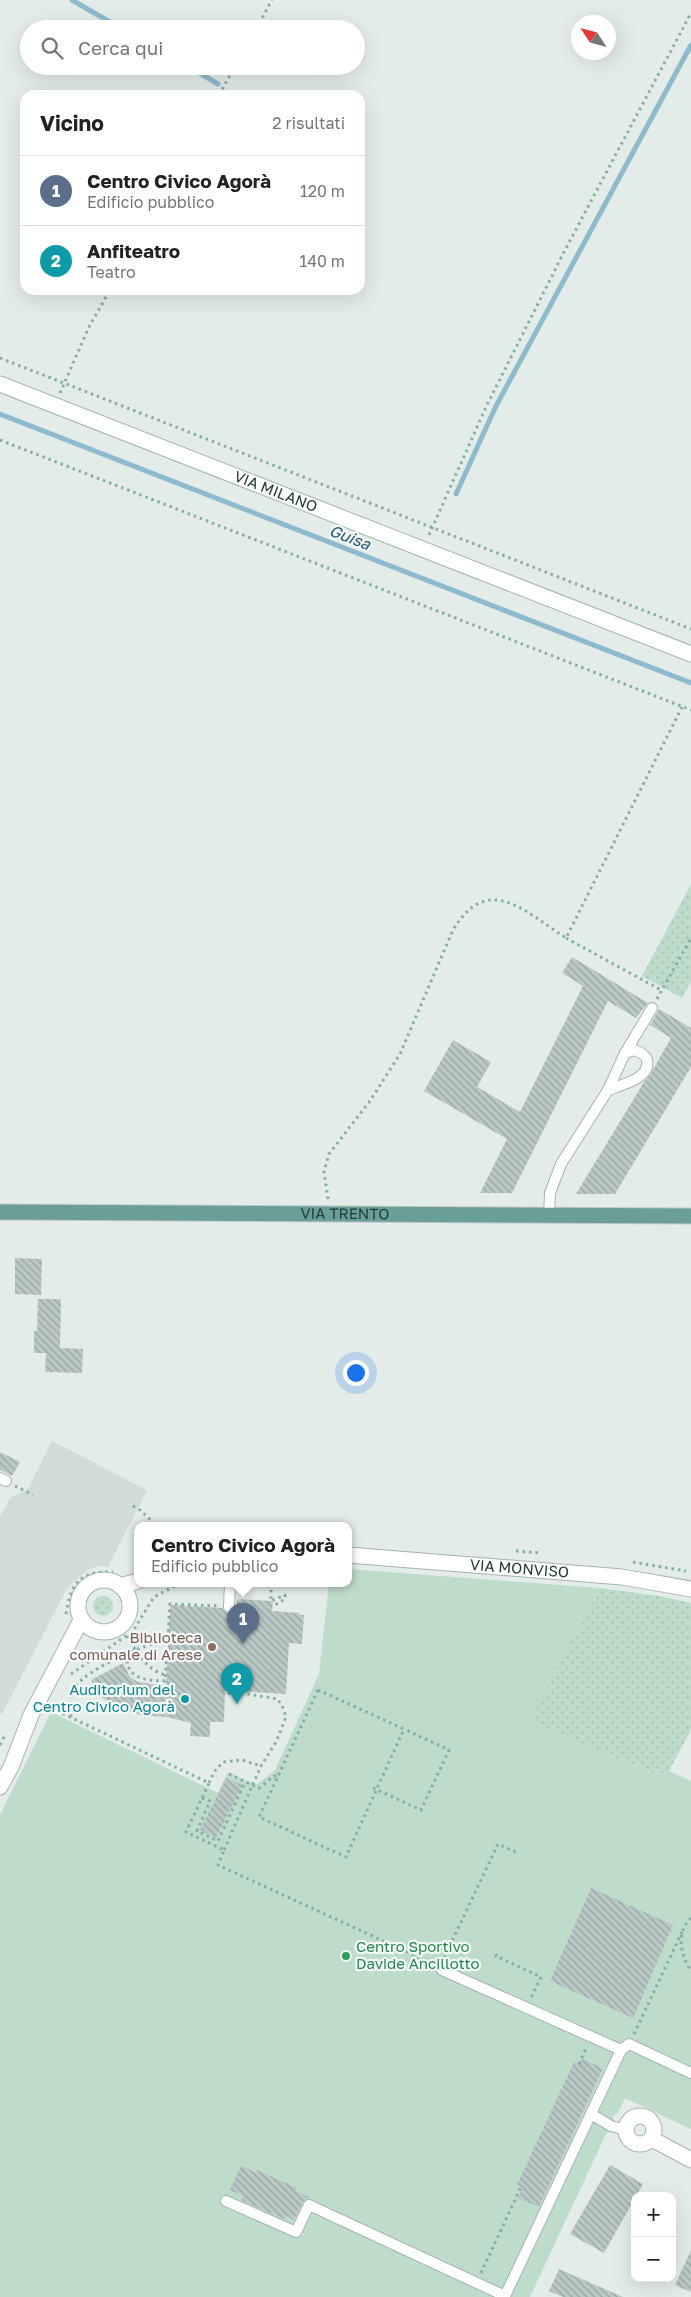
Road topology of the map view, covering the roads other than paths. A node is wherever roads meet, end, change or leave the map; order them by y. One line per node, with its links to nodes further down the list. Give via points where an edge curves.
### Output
1 (0, 384): 2 (street, VIA MILANO)
2 (691, 654)
3 (652, 1008): 4 (lane)
4 (625, 1052): 5 (lane); 5 (lane, via 635,1050 646,1058 644,1070 634,1080)
5 (608, 1090): 7 (lane, via 558,1171 550,1193)
6 (0, 1212): 7 (main road, VIA TRENTO)
7 (549, 1216): 8 (main road, VIA TRENTO)
8 (691, 1216)
9 (352, 1555): 13 (street, VIA MONVISO, via 622,1577)
10 (134, 1583): 11 (street)
11 (122, 1585): 15 (street, via 103,1580 86,1587 78,1600 78,1613); 15 (street, via 129,1612 120,1626 106,1632)
12 (230, 1587): 14 (lane)
13 (691, 1589)
14 (229, 1607)
15 (86, 1624): 16 (street, via 68,1643 31,1715)
16 (0, 1787)
17 (441, 1969): 18 (lane, via 591,2038)
18 (625, 2047): 19 (lane); 20 (lane)
19 (691, 2073)
20 (590, 2114): 21 (lane); 24 (lane, via 505,2296 309,2204 296,2232)
21 (626, 2130): 22 (street, via 634,2143 643,2144); 22 (street, via 633,2118 646,2116 654,2126)
22 (652, 2139): 23 (street)
23 (691, 2160)
24 (226, 2200)

